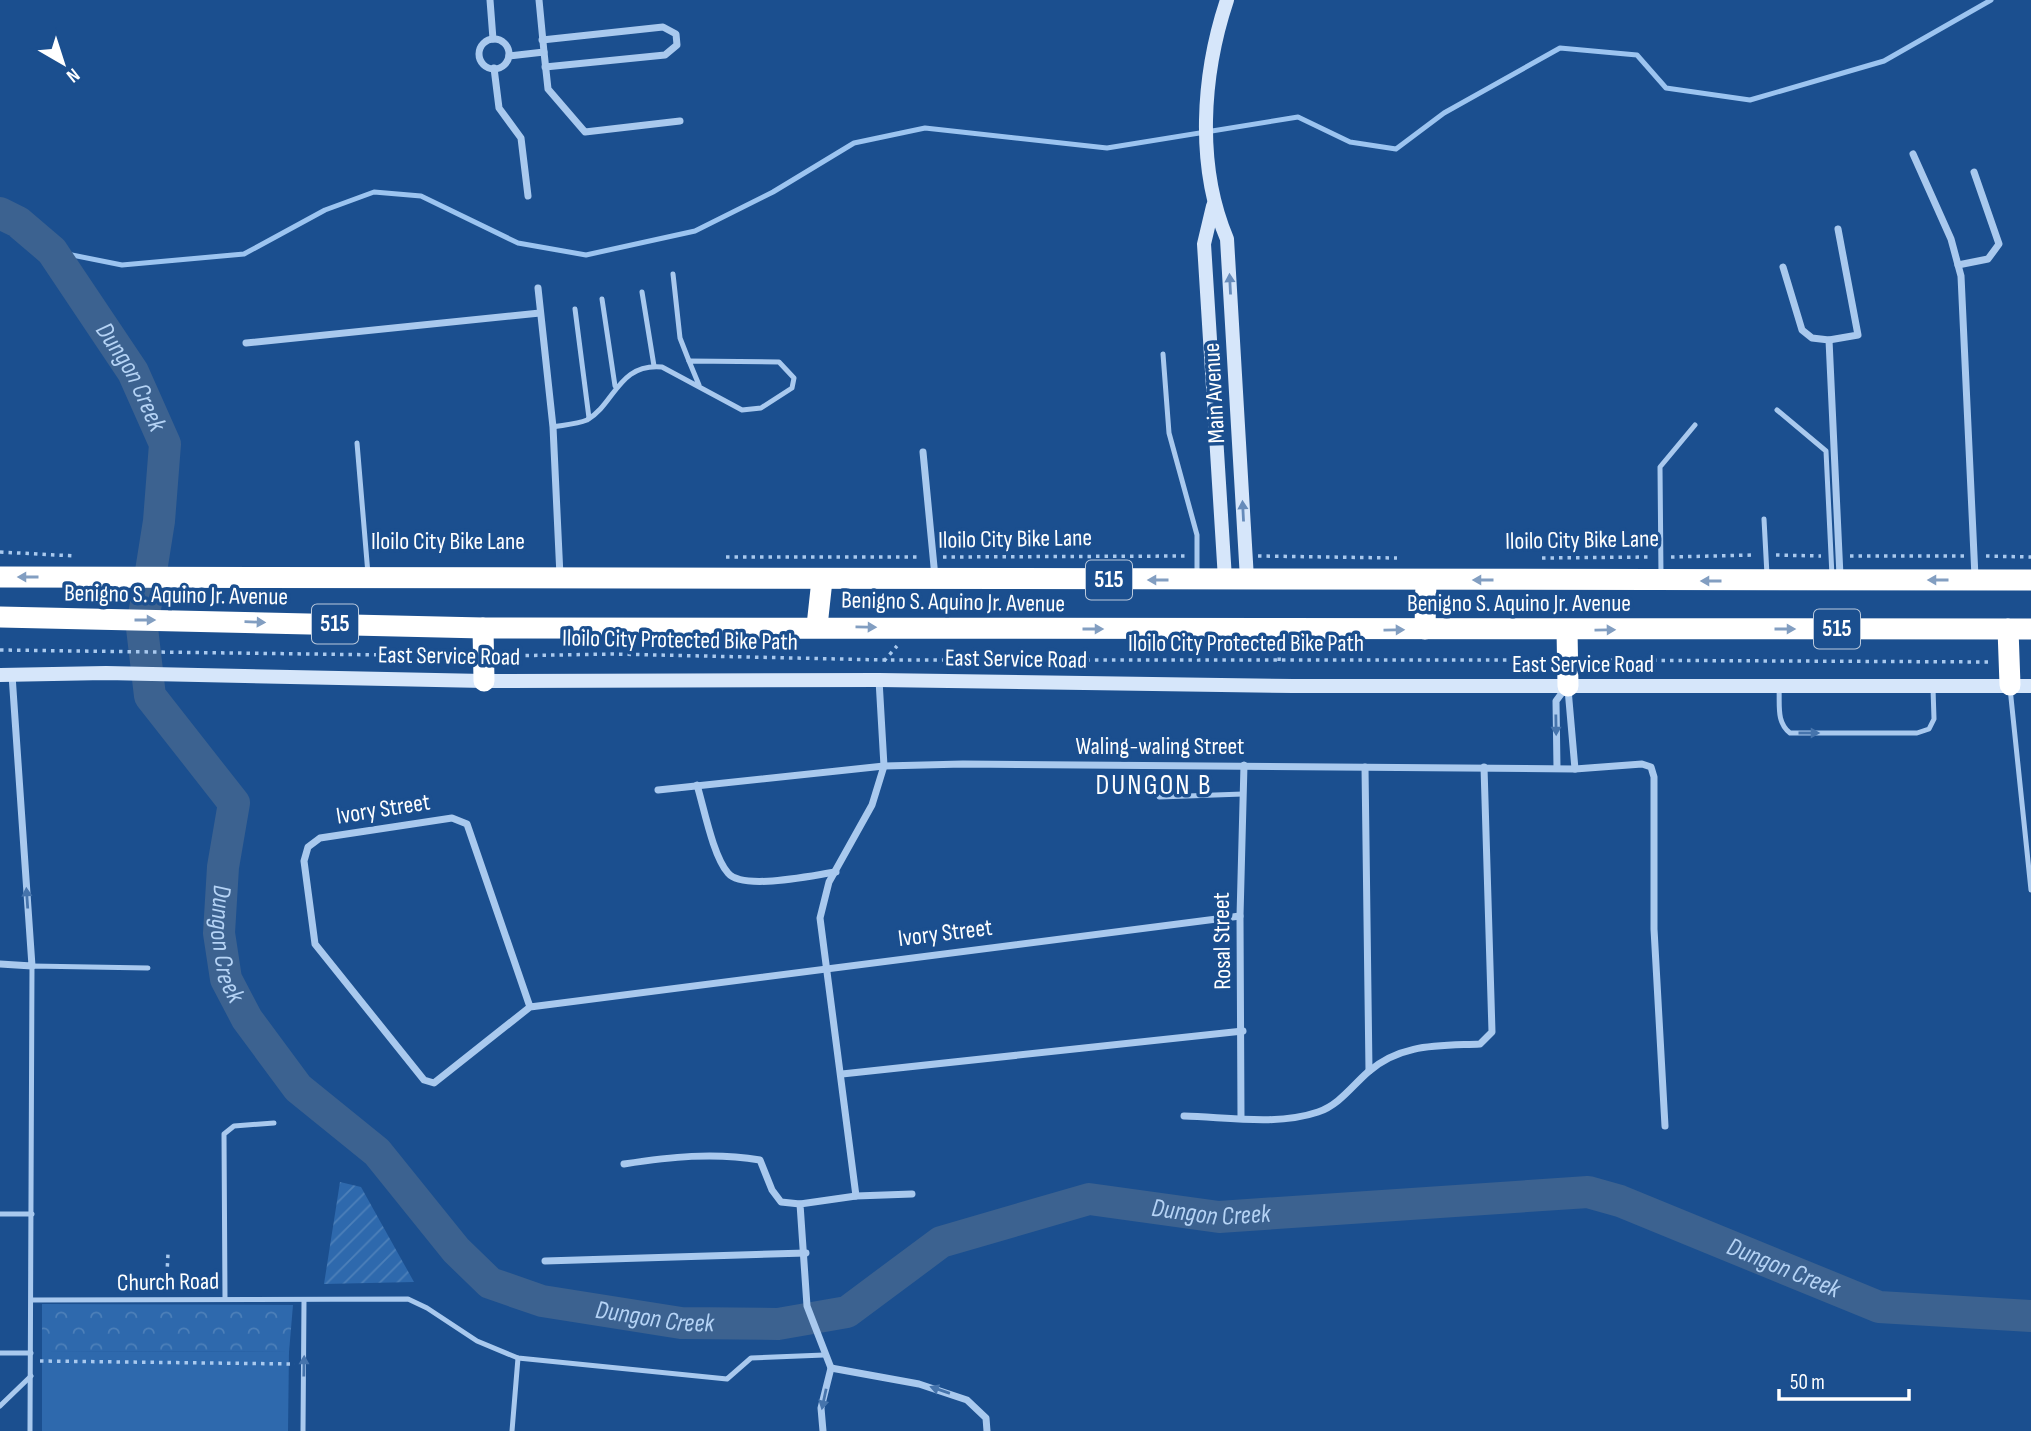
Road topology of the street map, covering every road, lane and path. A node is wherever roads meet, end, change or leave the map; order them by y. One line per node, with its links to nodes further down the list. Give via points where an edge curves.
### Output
1 (490, 0): 4 (street)
2 (539, 0): 5 (street)
3 (1227, 0): 14 (street, Main Avenue, via 1211,56 1208,92)
4 (493, 39): 7 (street, via 505,43); 9 (street, via 483,43 479,57)
5 (542, 40): 6 (street); 8 (street, via 663,27 676,34 677,45 665,55)
6 (544, 52): 7 (street); 8 (street)
7 (509, 56): 9 (street, via 506,63)
8 (545, 67): 10 (street, via 548,89 585,132)
9 (494, 68): 13 (street, via 499,108 521,138)
10 (680, 121)
11 (1913, 154): 16 (street)
12 (1974, 172): 16 (street, via 1999,244 1988,259)
13 (527, 196)
14 (1213, 206): 40 (street, Main Avenue, one-way to 14, via 1227,239); 55 (street, Main Avenue, via 1205,244)
15 (1838, 229): 24 (street, via 1858,335)
16 (1958, 265): 42 (street)
17 (1783, 267): 24 (street, via 1802,330 1812,338)
18 (673, 274): 27 (lane, via 680,338)
19 (538, 288): 23 (street)
20 (642, 292): 28 (lane)
21 (602, 299): 30 (lane)
22 (575, 309): 32 (lane)
23 (540, 313): 25 (street); 34 (street)
24 (1829, 340): 41 (street)
25 (246, 343)
26 (1163, 354): 44 (lane, via 1169,433 1197,535)
27 (688, 361): 29 (lane); 29 (lane, via 779,362 794,378 792,388 761,408 742,410)
28 (654, 366): 29 (lane); 30 (lane, via 628,376)
29 (699, 385)
30 (615, 387): 32 (lane)
31 (1777, 410): 41 (lane, via 1826,451)
32 (589, 418): 34 (lane)
33 (1695, 425): 45 (lane, via 1660,467)
34 (554, 427): 51 (street)
35 (356, 443): 53 (lane)
36 (923, 452): 48 (street)
37 (1764, 519): 39 (lane)
38 (0, 552): 43 (path)
39 (1766, 554): 41 (path, Iloilo City Bike Lane); 45 (path, Iloilo City Bike Lane); 63 (lane)
40 (1246, 556): 49 (path); 56 (street, Main Avenue)
41 (1835, 556): 42 (path, Iloilo City Bike Lane); 57 (street)
42 (1974, 556): 46 (path, Iloilo City Bike Lane); 64 (street)
43 (81, 557)
44 (1197, 557): 48 (path, Iloilo City Bike Lane); 59 (lane)
45 (1661, 557): 50 (path, Iloilo City Bike Lane); 62 (lane)
46 (2031, 557)
47 (722, 558): 48 (path, Iloilo City Bike Lane)
48 (934, 558): 54 (street)
49 (1409, 559)
50 (1529, 559)
51 (560, 576): 53 (highway, Benigno S. Aquino Jr. Avenue / 515); 58 (highway, Benigno S. Aquino Jr. Avenue / 515)
52 (0, 577): 53 (highway, Benigno S. Aquino Jr. Avenue / 515, one-way to 52)
53 (368, 577)
54 (936, 579): 58 (highway, Benigno S. Aquino Jr. Avenue / 515); 59 (highway, Benigno S. Aquino Jr. Avenue / 515, one-way to 54)
55 (1225, 579): 56 (highway, Benigno S. Aquino Jr. Avenue / 515); 59 (highway, Benigno S. Aquino Jr. Avenue / 515)
56 (1247, 579): 60 (highway, Benigno S. Aquino Jr. Avenue / 515)
57 (1836, 579): 63 (highway, Benigno S. Aquino Jr. Avenue / 515); 64 (highway, Benigno S. Aquino Jr. Avenue / 515, one-way to 57)
58 (822, 580): 66 (highway)
59 (1196, 580)
60 (1426, 580): 62 (highway, Benigno S. Aquino Jr. Avenue / 515, one-way to 60); 68 (highway)
61 (2031, 580): 64 (highway, Benigno S. Aquino Jr. Avenue / 515)
62 (1661, 581): 63 (highway, Benigno S. Aquino Jr. Avenue / 515, one-way to 62)
63 (1767, 581)
64 (1975, 581)
65 (0, 617): 67 (highway, Benigno S. Aquino Jr. Avenue / 515, one-way to 67)
66 (817, 626): 67 (highway, Benigno S. Aquino Jr. Avenue / 515); 68 (highway, Benigno S. Aquino Jr. Avenue / 515, one-way to 68)
67 (483, 628): 73 (highway)
68 (1425, 629): 71 (highway, Benigno S. Aquino Jr. Avenue / 515)
69 (2008, 629): 70 (highway, Benigno S. Aquino Jr. Avenue / 515); 71 (highway, Benigno S. Aquino Jr. Avenue / 515, one-way to 69); 75 (highway)
70 (2031, 629)
71 (1567, 630): 74 (highway)
72 (0, 650): 73 (path, Iloilo City Protected Bike Path)
73 (484, 656): 74 (path, Iloilo City Protected Bike Path); 78 (highway)
74 (1569, 660): 75 (path, Iloilo City Protected Bike Path); 79 (highway)
75 (2008, 663): 81 (highway)
76 (6, 675): 78 (street, East Service Road); 97 (street, one-way to 76)
77 (879, 680): 78 (street, East Service Road); 79 (street, East Service Road); 84 (street)
78 (484, 681)
79 (1568, 685): 82 (street, East Service Road); 87 (street, one-way to 87, via 1556,701); 88 (street)
80 (1933, 685): 81 (street, East Service Road); 82 (street, East Service Road); 82 (lane, one-way to 80, via 1780,718 1790,733 1917,733 1928,729 1934,719)
81 (2021, 685): 94 (lane)
82 (1779, 688)
83 (1244, 765): 84 (street, Waling-waling Street); 85 (street, Waling-waling Street); 91 (street, Rosal Street)
84 (884, 766): 89 (street, Waling-waling Street); 93 (street, via 872,805)
85 (1365, 767): 86 (street, Waling-waling Street); 102 (street)
86 (1483, 767): 87 (street, Waling-waling Street); 102 (street, via 1492,1032 1480,1044 1422,1045)
87 (1557, 768): 88 (street, Waling-waling Street)
88 (1575, 769): 107 (street, Waling-waling Street, via 1642,764 1651,767 1654,777 1654,929)
89 (697, 785): 90 (street, Waling-waling Street); 93 (street, via 728,874 738,880 763,881)
90 (658, 790)
91 (1243, 794): 92 (lane); 95 (street, Rosal Street)
92 (1159, 797)
93 (835, 872): 98 (street, via 820,918)
94 (2031, 890)
95 (1240, 916): 98 (street, Ivory Street); 101 (street, Rosal Street)
96 (0, 964): 97 (street)
97 (32, 966): 99 (lane); 113 (lane)
98 (828, 967): 100 (street, Ivory Street); 103 (street)
99 (148, 968)
100 (530, 1007): 100 (street, Ivory Street, via 434,1083 424,1080 315,944 304,862 308,847 320,838 452,818 467,824)
101 (1243, 1031): 103 (street); 105 (street, Rosal Street)
102 (1369, 1071): 105 (street, via 1321,1112 1295,1118)
103 (842, 1074): 110 (street)
104 (1184, 1116): 105 (street)
105 (1241, 1117)
106 (274, 1123): 118 (lane, via 234,1126 224,1133)
107 (1665, 1126)
108 (624, 1164): 111 (street, via 683,1156 732,1155 760,1160 781,1202)
109 (912, 1194): 110 (street)
110 (856, 1196): 111 (street)
111 (800, 1205): 114 (street)
112 (0, 1214): 113 (lane)
113 (32, 1214): 119 (lane)
114 (806, 1253): 116 (street); 123 (street, via 807,1306)
115 (168, 1254): 117 (path)
116 (545, 1261)
117 (165, 1298)
118 (225, 1298): 119 (lane, Church Road); 120 (lane, Church Road)
119 (32, 1300): 122 (lane)
120 (304, 1301): 124 (lane, Church Road, via 408,1299 477,1341); 126 (lane)
121 (0, 1353): 122 (lane)
122 (31, 1353): 125 (lane)
123 (824, 1355): 124 (lane, Church Road, via 751,1358 727,1379); 127 (street)
124 (518, 1358): 132 (lane)
125 (31, 1361): 126 (path); 128 (lane)
126 (304, 1364): 131 (lane, one-way to 126)
127 (831, 1368): 133 (street, one-way to 133, via 821,1408); 134 (street, one-way to 127, via 986,1418 967,1399 919,1384)
128 (31, 1376): 129 (lane); 130 (lane)
129 (0, 1406)
130 (30, 1431)
131 (303, 1431)
132 (512, 1431)
133 (823, 1431)
134 (988, 1431)

